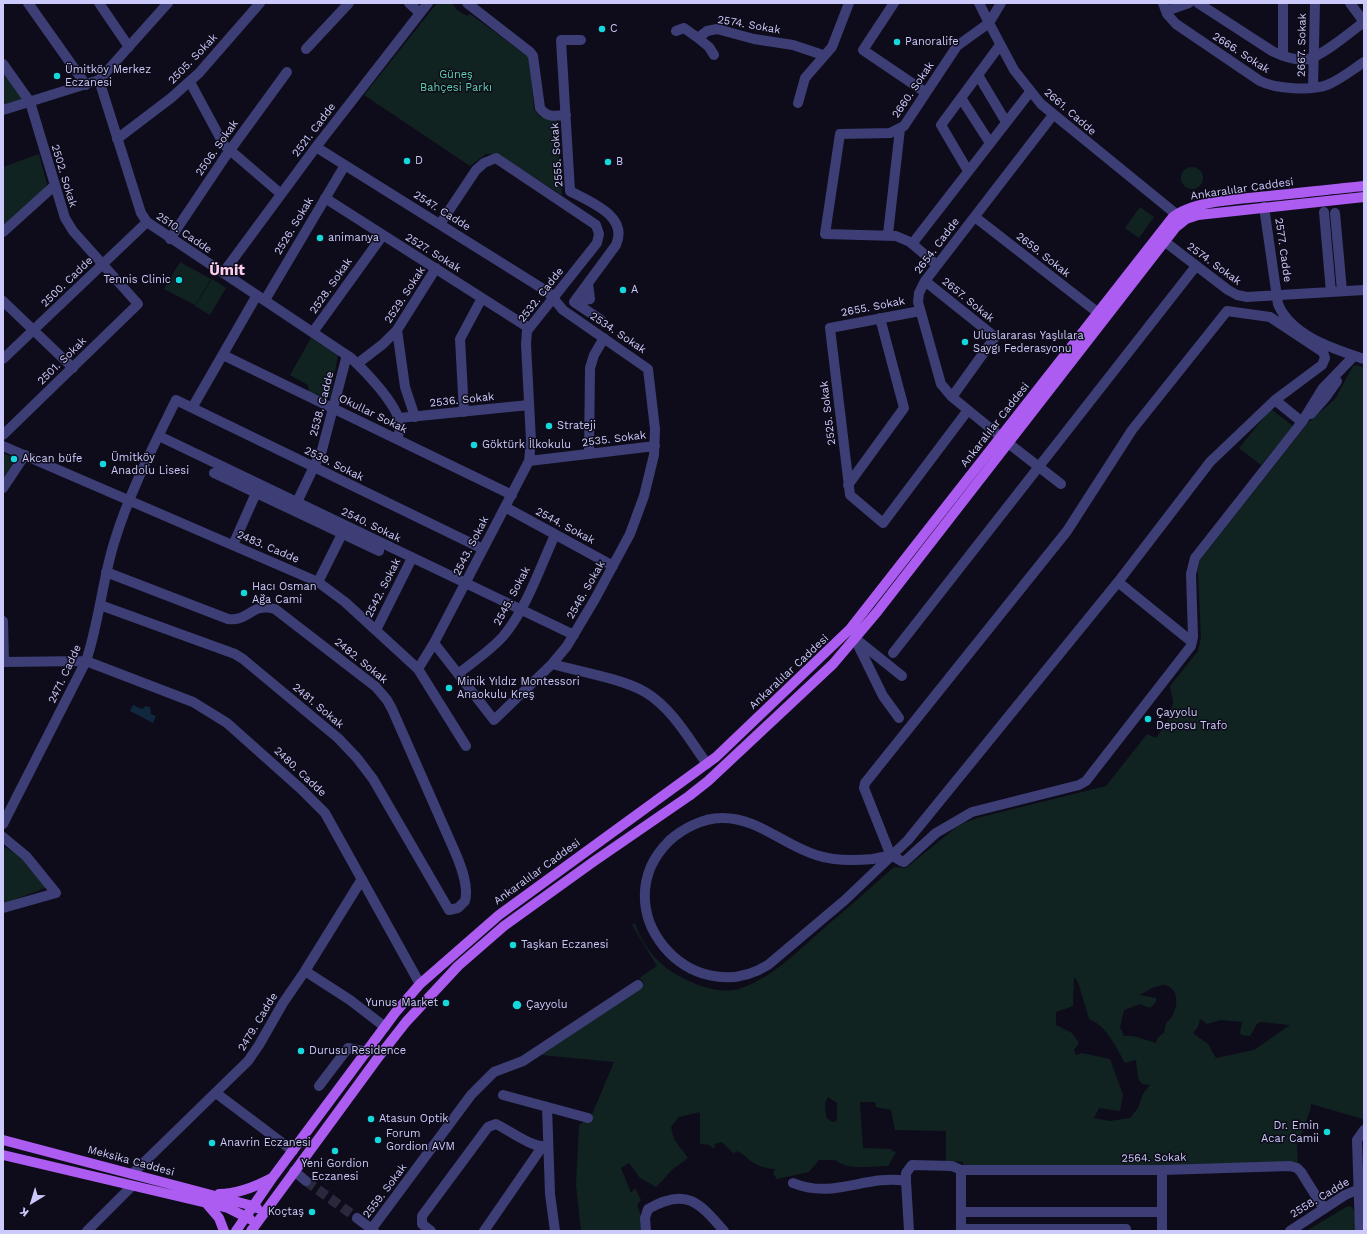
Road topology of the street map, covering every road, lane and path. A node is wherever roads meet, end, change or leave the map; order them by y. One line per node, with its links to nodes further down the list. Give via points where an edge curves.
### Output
1 (28, 3): 38 (street)
2 (99, 3): 26 (street)
3 (168, 3): 26 (street)
4 (260, 3): 37 (street, 2505. Sokak)
5 (348, 3): 27 (street)
6 (409, 3): 19 (street)
7 (428, 3): 19 (street, 2521. Cadde)
8 (467, 3): 46 (street, via 522,44 533,56 542,111 549,116)
9 (849, 3): 29 (street, via 836,40 830,50)
10 (894, 3): 40 (street, via 863,50)
11 (979, 3): 21 (street, 2661. Cadde)
12 (1001, 3): 21 (street)
13 (1189, 3): 18 (street)
14 (1198, 3): 30 (street, via 1266,48)
15 (1283, 3): 30 (street)
16 (1315, 3): 31 (street, 2667. Sokak)
17 (1350, 3): 20 (street)
18 (1164, 7): 39 (street, 2666. Sokak, via 1176,24 1260,81 1278,86)
19 (420, 13): 52 (street, 2521. Cadde)
20 (1364, 22): 31 (street)
21 (989, 23): 25 (street, 2661. Cadde); 40 (street, 2660. Sokak, via 960,43)
22 (676, 31): 23 (street, via 684,28)
23 (698, 38): 28 (street); 29 (street, 2574. Sokak, via 707,31 717,29 754,39 793,45)
24 (582, 40): 46 (street, 2555. Sokak, via 561,40)
25 (1000, 45): 35 (street); 41 (street, 2661. Cadde)
26 (129, 47): 36 (street)
27 (306, 49)
28 (714, 55)
29 (823, 55): 44 (street, via 805,78)
30 (1283, 56): 31 (street, via 1304,59)
31 (1314, 57): 39 (street, 2667. Sokak)
32 (1364, 62): 39 (street, 2666. Sokak, via 1329,84)
33 (3, 64): 43 (street, 2502. Sokak)
34 (287, 72): 53 (street, 2506. Sokak)
35 (978, 75): 42 (street); 48 (street)
36 (99, 80): 38 (street); 50 (street, 2510. Cadde)
37 (190, 82): 50 (street, 2505. Sokak); 53 (street, via 219,138)
38 (86, 85): 43 (street)
39 (1313, 87)
40 (925, 92): 49 (street, 2660. Sokak, via 910,118)
41 (1030, 92): 47 (street, 2661. Cadde); 48 (street)
42 (961, 98): 51 (street); 55 (street, via 941,125)
43 (30, 102): 45 (street); 56 (street, 2502. Sokak)
44 (798, 103)
45 (3, 110)
46 (566, 115): 92 (street, 2555. Sokak, via 570,191 611,214 618,232 616,245 574,302)
47 (1053, 115): 64 (street, 2654. Cadde); 65 (street, 2661. Cadde)
48 (1006, 122): 51 (street)
49 (900, 129): 69 (street); 69 (street, 2660. Sokak, via 890,133 840,134 825,234)
50 (117, 139): 66 (street, 2510. Cadde, via 141,213)
51 (990, 143): 55 (street)
52 (316, 147): 54 (street, 2547. Cadde); 58 (street, 2521. Cadde)
53 (229, 150): 58 (street); 71 (street, 2506. Sokak)
54 (345, 165): 60 (street, 2526. Sokak); 67 (street, 2547. Cadde)
55 (968, 171): 73 (street)
56 (54, 186): 68 (street); 74 (street, 2502. Sokak, via 68,224)
57 (1364, 186): 65 (main road, Ankaralılar Caddesi, via 1224,202 1191,208)
58 (281, 194): 78 (street, 2521. Cadde)
59 (1364, 197): 61 (main road, Ankaralılar Caddesi)
60 (325, 198): 70 (street, 2527. Sokak); 84 (street, 2526. Sokak)
61 (1264, 207): 65 (main road, Ankaralılar Caddesi); 83 (street, 2577. Cadde)
62 (1324, 212): 82 (street)
63 (1335, 213): 81 (street)
64 (975, 217): 75 (street, 2654. Cadde); 90 (street, 2659. Sokak)
65 (1179, 218): 72 (main road, Ankaralılar Caddesi); 90 (main road, Ankaralılar Caddesi, via 1166,224)
66 (147, 222): 71 (street, 2510. Cadde); 74 (street, 2500. Cadde)
67 (440, 224): 86 (street, 2547. Cadde, via 548,292); 86 (street, 2532. Cadde, via 476,170 496,158 596,225 599,234 597,243)
68 (3, 232)
69 (888, 234): 73 (street)
70 (383, 235): 77 (street, 2527. Sokak); 97 (street, 2528. Sokak)
71 (170, 239): 78 (street, 2510. Cadde)
72 (1164, 241): 76 (street, 2574. Sokak); 118 (main road, Ankaralılar Caddesi)
73 (912, 244): 75 (street)
74 (103, 264): 88 (street, 2502. Sokak); 95 (street, 2500. Cadde)
75 (937, 265): 79 (street, 2654. Cadde)
76 (1196, 266): 83 (street, 2574. Sokak, via 1237,295); 124 (street)
77 (436, 268): 85 (street, 2527. Sokak); 96 (street, 2529. Sokak)
78 (223, 273): 84 (street, 2510. Cadde)
79 (925, 281): 89 (street, 2654. Cadde, via 918,298); 105 (street, 2657. Sokak, via 995,337)
80 (1364, 290): 81 (street, 2574. Sokak)
81 (1342, 291): 82 (street, 2574. Sokak)
82 (1331, 292): 83 (street, 2574. Sokak)
83 (1277, 296): 101 (street, 2577. Cadde, via 1281,312 1298,329 1330,347)
84 (261, 297): 97 (street, 2510. Cadde); 99 (street, 2526. Sokak)
85 (482, 298): 93 (street, 2527. Sokak); 111 (street, via 460,339)
86 (553, 298): 93 (street, 2532. Cadde); 98 (street, 2534. Sokak, via 563,310)
87 (3, 301): 95 (street)
88 (138, 304): 104 (street, 2501. Sokak)
89 (920, 311): 91 (street, 2655. Sokak); 105 (street, 2654. Cadde, via 939,381)
90 (1097, 312): 118 (main road, Ankaralılar Caddesi)
91 (880, 318): 94 (street, 2655. Sokak); 129 (street, via 904,408)
92 (601, 320)
93 (528, 328): 107 (street, 2532. Cadde, via 526,339)
94 (830, 328): 129 (street, 2525. Sokak)
95 (34, 330): 102 (street, 2500. Cadde); 104 (street)
96 (397, 330): 103 (street, 2529. Sokak); 112 (street, via 405,387)
97 (314, 332): 100 (street, 2510. Cadde)
98 (604, 338): 120 (street, 2534. Sokak, via 648,368); 121 (street, via 590,368)
99 (223, 355): 108 (street, 2526. Sokak); 109 (street, Okullar Sokak)
100 (347, 356): 103 (street, 2510. Cadde); 109 (street, 2538. Cadde)
101 (1359, 357): 114 (street)
102 (3, 359)
103 (357, 364): 113 (street, 2510. Cadde, via 380,390)
104 (72, 368): 115 (street, 2501. Sokak)
105 (952, 397): 110 (street, 2654. Cadde)
106 (1275, 400): 114 (street); 145 (street, via 1210,462); 168 (street, via 1322,365 1325,355 1270,317 1227,311 1132,430 1067,531 865,783 864,788)
107 (529, 405): 111 (street, 2536. Sokak); 123 (street, 2532. Cadde)
108 (192, 408): 116 (street, 2539. Sokak, via 176,400); 125 (street, 2539. Sokak)
109 (333, 408): 117 (street, Okullar Sokak); 125 (street, 2538. Cadde)
110 (968, 410): 118 (street, 2654. Cadde); 129 (street, via 883,523)
111 (464, 412): 112 (street, 2536. Sokak)
112 (415, 417): 113 (street, 2536. Sokak)
113 (399, 418): 117 (street, via 400,428)
114 (1302, 422): 153 (street, via 1195,558 1191,574)
115 (3, 435)
116 (158, 436): 132 (street); 133 (street, 2540. Sokak)
117 (396, 439): 131 (street, Okullar Sokak)
118 (1004, 440): 124 (street, 2654. Cadde); 152 (main road, Ankaralılar Caddesi); 164 (main road, Ankaralılar Caddesi, via 850,629)
119 (3, 446): 122 (street, 2483. Cadde)
120 (655, 446): 121 (street, 2535. Sokak); 142 (street, 2546. Sokak, via 640,510)
121 (589, 454): 123 (street, 2535. Sokak)
122 (25, 455): 128 (street); 132 (street, 2483. Cadde)
123 (529, 461): 131 (street, 2543. Sokak)
124 (1039, 466): 127 (street, 2654. Cadde); 155 (street)
125 (314, 467): 133 (street, 2538. Cadde); 139 (street, 2539. Sokak)
126 (214, 473): 130 (street)
127 (1061, 484)
128 (3, 488)
129 (849, 490)
130 (256, 493): 135 (street); 138 (street)
131 (512, 494): 134 (street, 2543. Sokak)
132 (128, 501): 138 (street, 2483. Cadde); 143 (street, 2471. Cadde)
133 (297, 502): 135 (street, 2540. Sokak)
134 (505, 508): 137 (street, 2544. Sokak); 139 (street, 2543. Sokak)
135 (322, 520): 136 (street); 141 (street, 2540. Sokak)
136 (342, 534): 140 (street); 144 (street)
137 (555, 535): 142 (street, 2544. Sokak); 148 (street, 2545. Sokak)
138 (233, 545): 144 (street, 2483. Cadde)
139 (483, 549): 146 (street, 2543. Sokak)
140 (379, 551)
141 (412, 558): 146 (street, 2540. Sokak); 150 (street, 2542. Sokak)
142 (613, 566): 151 (street, 2546. Sokak)
143 (106, 572): 147 (street, 2471. Cadde); 172 (street, 2482. Sokak, via 228,619 242,618 261,607 275,609 380,691 392,709 461,869 466,892 465,902 458,908)
144 (318, 582): 150 (street, 2483. Cadde)
145 (1118, 582): 153 (street); 168 (street, via 935,810)
146 (465, 583): 148 (street, 2540. Sokak); 154 (street, 2543. Sokak)
147 (100, 605): 156 (street, 2471. Cadde); 172 (street, 2481. Sokak, via 235,654 338,738 358,758 373,779)
148 (520, 610): 151 (street, 2540. Sokak); 160 (street, 2545. Sokak, via 500,639)
149 (3, 622): 157 (street)
150 (376, 630): 159 (street, 2483. Cadde)
151 (574, 635): 158 (street, 2546. Sokak)
152 (856, 639): 161 (street); 162 (street, via 882,696); 165 (main road, Ankaralılar Caddesi, via 833,664)
153 (1192, 642): 168 (street, via 1086,781 1079,785 972,812 936,833 904,862)
154 (434, 643): 159 (street, 2543. Sokak); 160 (street)
155 (893, 653)
156 (86, 661): 157 (street); 166 (street, 2471. Cadde); 169 (street, 2480. Cadde, via 193,702 227,723 301,788 324,813)
157 (4, 662)
158 (552, 664): 160 (street, 2546. Sokak, via 494,720); 164 (street, via 645,692 669,714)
159 (418, 669): 163 (street, 2483. Cadde)
160 (458, 674)
161 (902, 676)
162 (899, 718)
163 (466, 746)
164 (707, 764): 165 (main road); 170 (main road, Ankaralılar Caddesi)
165 (714, 775): 173 (main road, Ankaralılar Caddesi, via 689,796)
166 (3, 824)
167 (3, 837): 171 (street, via 26,856 56,892)
168 (891, 856): 168 (street, via 845,900 768,965 748,975 721,977 703,973 673,957 654,934 645,907 645,887 657,857 665,846 683,830 719,818 748,822 812,854 834,860 864,860)
169 (362, 879): 174 (street, 2479. Cadde); 175 (street, 2480. Cadde)
170 (509, 907): 173 (main road); 175 (main road, Ankaralılar Caddesi)
171 (3, 908)
172 (448, 910)
173 (517, 917): 177 (main road, Ankaralılar Caddesi, via 473,952)
174 (305, 971): 178 (street, via 350,1000); 181 (street, 2479. Cadde, via 248,1061)
175 (420, 984): 177 (main road); 178 (main road, Ankaralılar Caddesi)
176 (638, 986): 211 (street, 2559. Sokak, via 523,1061 494,1072 477,1088)
177 (429, 996): 193 (main road, Ankaralılar Caddesi, via 377,1059)
178 (385, 1027): 179 (main road, Ankaralılar Caddesi)
179 (367, 1052): 180 (street, via 348,1048); 188 (main road, Ankaralılar Caddesi)
180 (319, 1086)
181 (216, 1093): 188 (street); 194 (street, 2479. Cadde)
182 (503, 1095): 183 (street)
183 (546, 1107): 184 (street); 187 (street)
184 (588, 1118)
185 (1364, 1130): 200 (street, via 1357,1140)
186 (3, 1140): 194 (main road, Meksika Caddesi)
187 (545, 1146): 216 (street, via 496,1124 488,1127 422,1216 422,1224); 217 (street); 218 (street)
188 (293, 1151): 190 (main road, Ankaralılar Caddesi)
189 (3, 1155): 199 (main road, Meksika Caddesi)
190 (283, 1164): 193 (main road); 195 (main road, Ankaralılar Caddesi)
191 (961, 1170): 192 (street, 2564. Sokak); 197 (street, 2564. Sokak, via 952,1166 912,1165 906,1173); 204 (street)
192 (1162, 1170): 203 (street, 2564. Sokak, via 1294,1167 1301,1172); 205 (street)
193 (294, 1171): 196 (street); 206 (main road, Ankaralılar Caddesi)
194 (132, 1174): 201 (main road, Meksika Caddesi)
195 (273, 1177): 201 (main road, via 256,1187); 202 (main road, Ankaralılar Caddesi)
196 (306, 1181)
197 (906, 1181): 198 (street, via 880,1180 822,1190); 221 (street)
198 (793, 1183)
199 (132, 1186): 201 (main road, Meksika Caddesi); 213 (street)
200 (1362, 1188): 203 (street, 2558. Cadde); 224 (street)
201 (206, 1199): 202 (main road, Meksika Caddesi); 207 (main road, Meksika Caddesi); 214 (main road, via 219,1218)
202 (253, 1206): 206 (main road, Meksika Caddesi); 207 (main road, Ankaralılar Caddesi)
203 (1324, 1209): 223 (street, 2558. Cadde)
204 (961, 1212): 205 (street); 212 (street)
205 (1162, 1212): 222 (street)
206 (264, 1213): 209 (main road, Ankaralılar Caddesi)
207 (246, 1216): 209 (main road, Meksika Caddesi); 215 (main road, Ankaralılar Caddesi)
208 (357, 1218): 211 (street)
209 (254, 1227)
210 (1126, 1228): 212 (street)
211 (372, 1230)
212 (961, 1230)
213 (87, 1231)
214 (224, 1231)
215 (236, 1231)
216 (431, 1231)
217 (484, 1231)
218 (555, 1231)
219 (646, 1231): 220 (street, via 645,1218 648,1209 686,1198 700,1207)
220 (724, 1231)
221 (909, 1231)
222 (1162, 1231)
223 (1290, 1231)
224 (1360, 1231)

